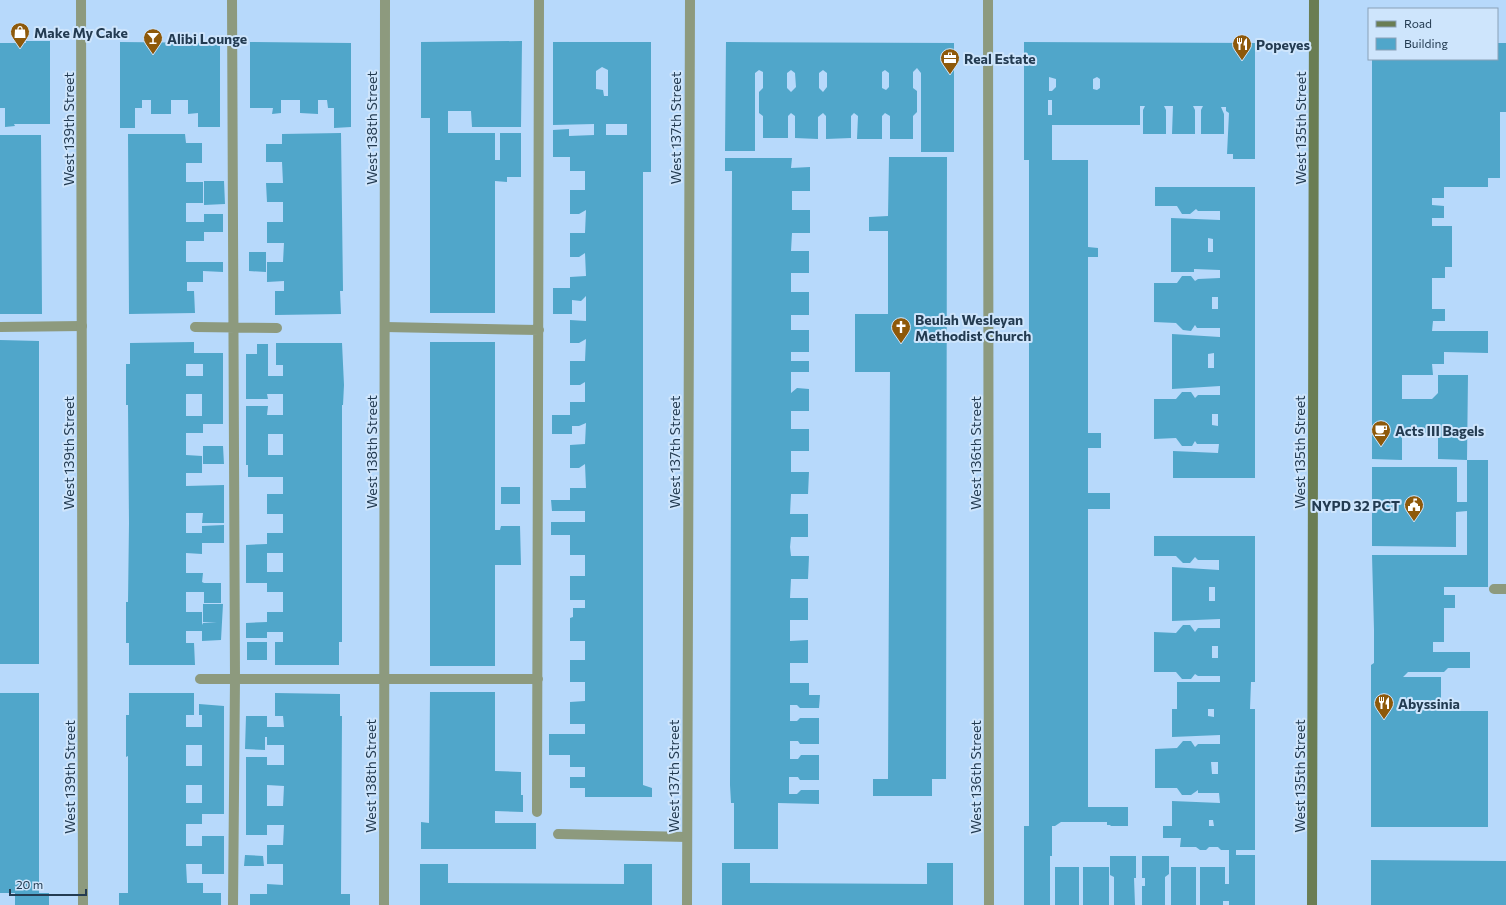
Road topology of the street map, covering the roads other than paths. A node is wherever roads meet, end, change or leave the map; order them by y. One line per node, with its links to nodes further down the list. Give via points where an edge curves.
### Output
1 (82, 0): 8 (street, West 139th Street)
2 (232, 0): 12 (street)
3 (385, 0): 11 (street, West 138th Street)
4 (540, 0): 14 (street)
5 (690, 0): 23 (street, West 137th Street)
6 (988, 0): 28 (street, West 136th Street)
7 (1314, 0): 29 (street, West 135th Street)
8 (82, 326): 9 (street); 24 (street, West 139th Street)
9 (0, 327)
10 (195, 327): 12 (street)
11 (385, 327): 14 (street); 19 (street, West 138th Street)
12 (232, 328): 13 (street); 18 (street)
13 (277, 328)
14 (539, 330): 20 (street)
15 (1494, 589): 16 (street)
16 (1506, 589)
17 (200, 679): 18 (street)
18 (235, 679): 19 (street); 25 (street)
19 (384, 679): 20 (street); 26 (street, West 138th Street)
20 (538, 679): 21 (street)
21 (537, 812)
22 (558, 834): 23 (street)
23 (687, 837): 27 (street, West 137th Street)
24 (83, 905)
25 (233, 905)
26 (384, 905)
27 (687, 905)
28 (989, 905)
29 (1312, 905)

